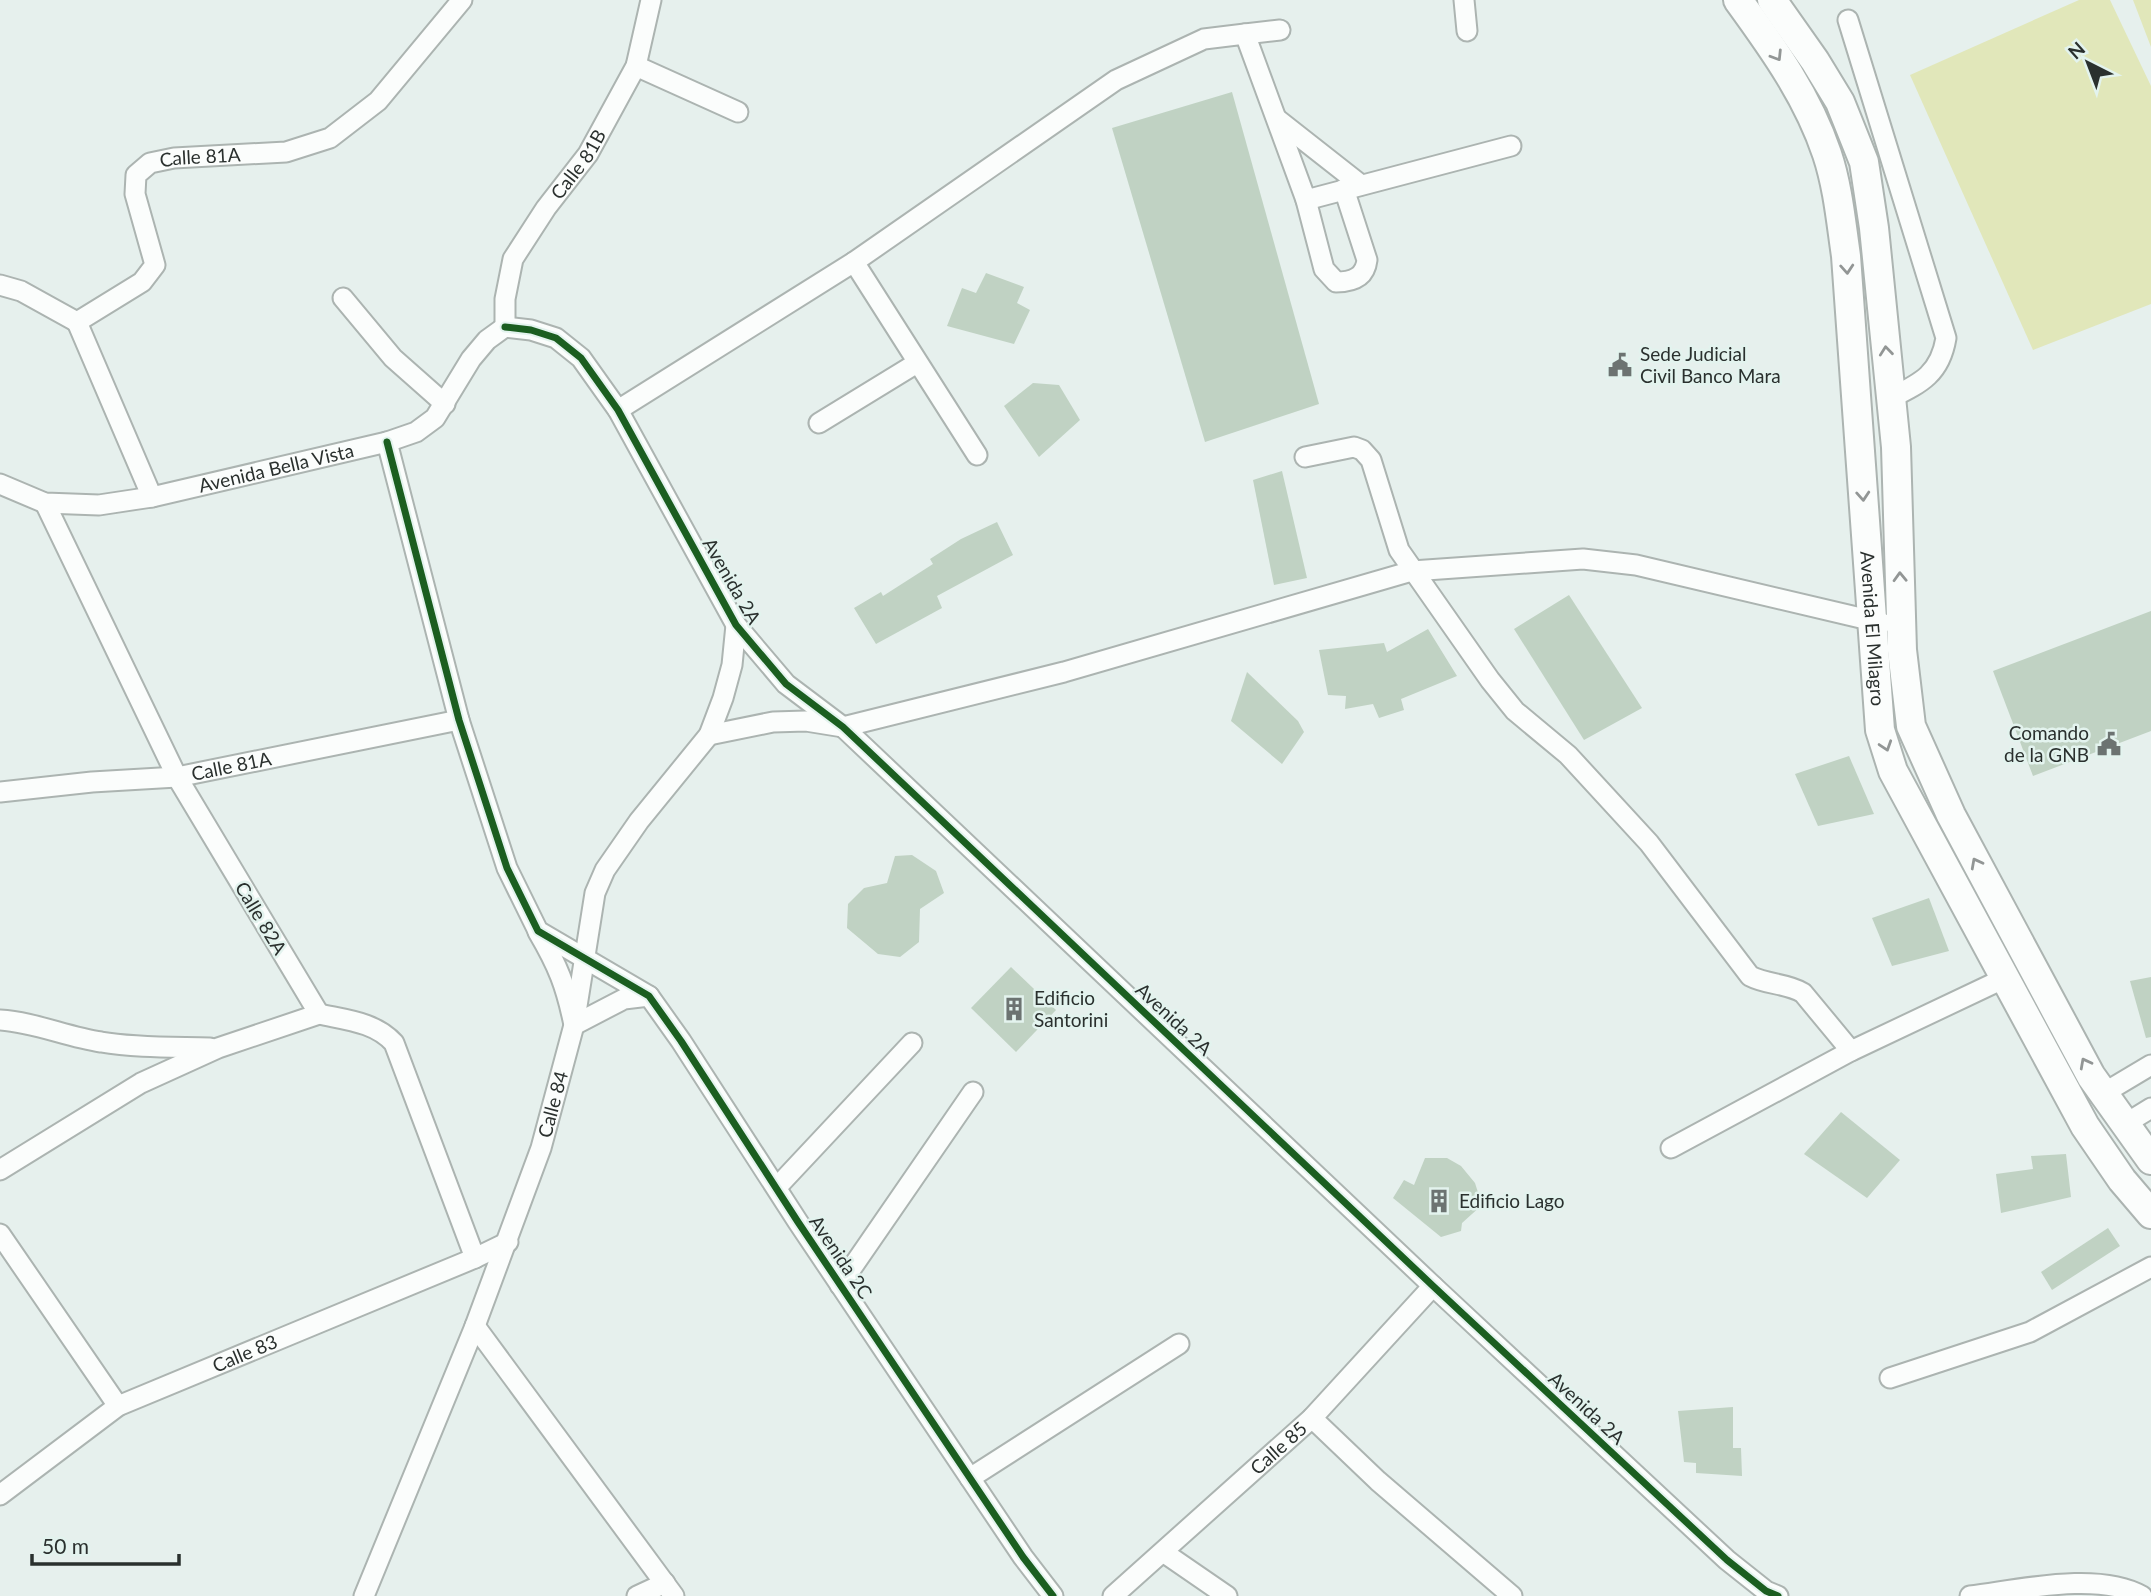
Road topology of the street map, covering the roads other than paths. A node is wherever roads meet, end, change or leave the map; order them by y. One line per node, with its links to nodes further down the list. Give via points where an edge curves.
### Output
1 (462, 0): 19 (street, Calle 81A, via 378,102 330,138 286,152 150,163 136,175 135,194 155,265 142,282)
2 (1464, 0): 8 (street)
3 (1738, 0): 33 (main road, Avenida El Milagro, one-way to 33, via 1804,101 1828,156 1839,199)
4 (1772, 0): 22 (main road, Avenida El Milagro, one-way to 4, via 1864,162 1840,102)
5 (653, 1): 10 (street, Calle 81B)
6 (1848, 20): 22 (street, via 1946,338 1944,352 1925,381)
7 (1280, 30): 9 (street)
8 (1467, 31)
9 (1245, 34): 12 (street); 16 (street, via 1204,39 1116,80)
10 (636, 66): 11 (street); 20 (street, Calle 81B, via 588,154 513,259)
11 (738, 112)
12 (1276, 118): 14 (street); 15 (street)
13 (1511, 146): 14 (street)
14 (1352, 187): 15 (street); 15 (street, via 1367,260 1366,270 1346,282 1336,282 1324,269)
15 (1306, 200)
16 (854, 261): 21 (street); 24 (street)
17 (0, 285): 19 (street, via 21,291)
18 (343, 298): 23 (street, via 393,358)
19 (76, 322): 30 (street)
20 (505, 327): 23 (street, Avenida Bella Vista, via 471,359); 24 (street, Avenida 2A, via 556,338 581,358)
21 (917, 363): 25 (street); 27 (street)
22 (1891, 398): 34 (main road, Avenida El Milagro, one-way to 22)
23 (445, 404): 26 (street, Avenida Bella Vista, via 416,432)
24 (618, 410): 35 (street, Avenida 2A)
25 (819, 423)
26 (387, 442): 30 (street, Avenida Bella Vista); 36 (street)
27 (977, 456)
28 (1305, 457): 32 (street, via 1354,447 1367,454 1391,532)
29 (0, 484): 31 (street, Avenida Bella Vista)
30 (152, 497): 31 (street, Avenida Bella Vista, via 99,505)
31 (45, 503): 39 (street, Calle 82A)
32 (1412, 571): 33 (street, via 1596,560 1636,565); 37 (street, via 1064,672); 50 (street, via 1490,680 1650,843 1743,969 1759,981 1793,986 1803,993)
33 (1871, 622): 34 (street); 43 (main road, Avenida El Milagro, one-way to 43, via 1880,730 1894,771)
34 (1901, 624): 53 (main road, Avenida El Milagro, one-way to 34, via 1951,816 1911,726)
35 (736, 625): 37 (street, Avenida 2A, via 786,684); 38 (street, Calle 84, via 732,665)
36 (459, 720): 39 (street, Calle 81A); 41 (street, via 508,868)
37 (843, 727): 38 (street, via 773,722); 66 (street, Avenida 2A)
38 (709, 735): 42 (street, Calle 84, via 606,870 595,893)
39 (177, 777): 40 (street, Calle 81A); 45 (street, Calle 82A)
40 (0, 792)
41 (538, 931): 42 (street, Avenida 2C); 47 (street, via 567,989)
42 (584, 958): 44 (street, Avenida 2C); 47 (street, Calle 84)
43 (2005, 978): 50 (street); 60 (main road, Avenida El Milagro, via 2084,1126)
44 (649, 996): 47 (street, via 624,999); 59 (street, Avenida 2C)
45 (319, 1014): 49 (street); 63 (street, via 384,1031 394,1043)
46 (0, 1020): 49 (street, via 102,1043)
47 (573, 1025): 62 (street, Calle 84, via 541,1148)
48 (912, 1043): 59 (street)
49 (218, 1048): 58 (street, via 141,1083)
50 (1851, 1051): 56 (street)
51 (2151, 1065): 53 (street)
52 (973, 1092): 65 (street)
53 (2104, 1093): 55 (main road, Avenida El Milagro)
54 (2151, 1108): 55 (street)
55 (2125, 1124): 57 (main road, Avenida El Milagro)
56 (1671, 1148)
57 (2151, 1160)
58 (0, 1170)
59 (778, 1186): 65 (street, Avenida 2C)
60 (2151, 1214)
61 (0, 1234): 70 (street)
62 (508, 1242): 63 (street, Calle 83); 67 (street, Calle 84)
63 (475, 1258): 70 (street, Calle 83)
64 (2151, 1267): 69 (street, via 2030,1332)
65 (840, 1285): 72 (street, Avenida 2C)
66 (1433, 1286): 71 (street, Calle 85); 82 (street, Avenida 2A, via 1727,1560)
67 (475, 1326): 75 (street); 76 (street, Calle 84)
68 (1179, 1344): 72 (street)
69 (1890, 1378)
70 (118, 1406): 73 (street, Calle 83)
71 (1312, 1418): 74 (street, Calle 85); 81 (street)
72 (970, 1478): 78 (street, Avenida 2C)
73 (0, 1495)
74 (1163, 1552): 79 (street, Calle 85); 80 (street)
75 (669, 1590): 77 (street)
76 (364, 1596)
77 (637, 1596)
78 (1053, 1596)
79 (1113, 1596)
80 (1227, 1596)
81 (1512, 1596)
82 (1778, 1596)
83 (1970, 1596): 84 (street, via 2068,1584 2106,1585)
84 (2142, 1596)

